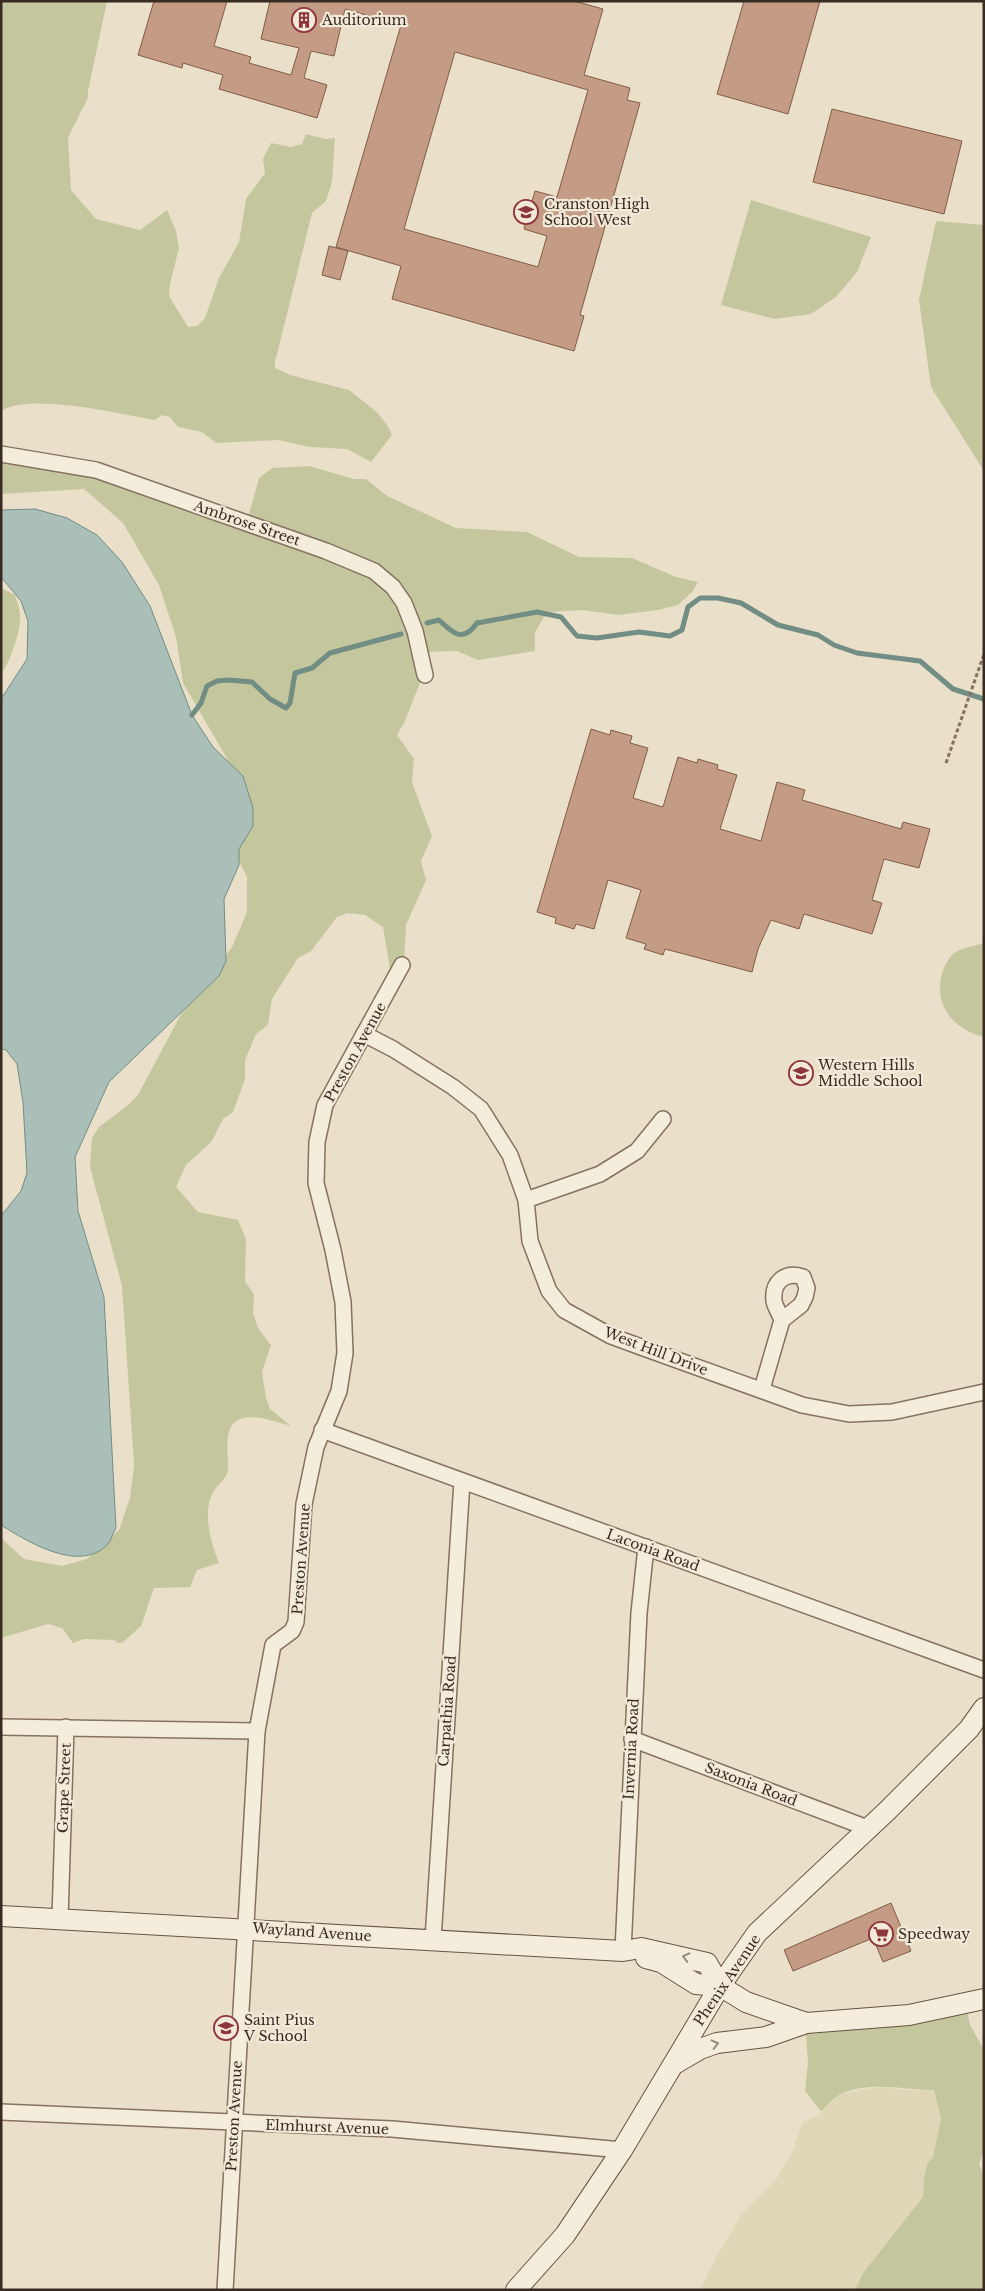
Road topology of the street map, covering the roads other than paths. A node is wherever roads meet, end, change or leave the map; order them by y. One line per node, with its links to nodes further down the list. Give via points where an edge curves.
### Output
1 (1, 454): 2 (street, Ambrose Street, via 96,470 357,562 374,571 400,596 415,631)
2 (425, 675)
3 (402, 965): 4 (street, Preston Avenue)
4 (364, 1034): 6 (street, West Hill Drive, via 431,1072 481,1109 510,1155); 10 (street, Preston Avenue, via 325,1105 317,1142 316,1183 341,1293 345,1353 339,1391)
5 (663, 1119): 6 (street, via 638,1151 600,1174)
6 (526, 1200): 8 (street, West Hill Drive, via 530,1241 549,1291 564,1310 611,1336)
7 (782, 1320): 8 (street)
8 (762, 1389): 9 (street, West Hill Drive, via 802,1405 849,1414 892,1412)
9 (984, 1392)
10 (322, 1430): 11 (street, Laconia Road); 17 (street, Preston Avenue, via 304,1504 296,1622 292,1631 273,1645)
11 (462, 1481): 12 (street, Laconia Road); 23 (street, Carpathia Road)
12 (646, 1547): 13 (street, Laconia Road); 18 (street, Invernia Road)
13 (984, 1670)
14 (984, 1708): 19 (main road, Phenix Avenue, via 969,1729)
15 (1, 1727): 16 (street)
16 (66, 1727): 17 (street, Grape Street); 21 (street, Grape Street)
17 (257, 1732): 22 (street, Preston Avenue)
18 (632, 1739): 19 (street, Saxonia Road); 24 (street, Invernia Road)
19 (870, 1829): 25 (main road, Phenix Avenue, via 757,1933)
20 (1, 1916): 21 (main road, Wayland Avenue)
21 (60, 1919): 22 (main road, Wayland Avenue)
22 (246, 1928): 23 (main road, Wayland Avenue); 30 (street, Preston Avenue)
23 (433, 1940): 24 (main road, Wayland Avenue)
24 (623, 1951): 25 (main road, Wayland Avenue, via 661,1962 696,1984)
25 (720, 1986): 27 (main road, via 746,2002); 28 (main road, Phenix Avenue)
26 (984, 1999): 27 (main road, via 909,2015)
27 (806, 2023): 28 (main road, one-way to 27, via 700,2048 717,2042 766,2037)
28 (672, 2066): 31 (main road, Phenix Avenue)
29 (1, 2112): 30 (street, Elmhurst Avenue)
30 (234, 2122): 31 (street, Elmhurst Avenue, via 392,2129); 32 (street, Preston Avenue)
31 (622, 2150): 33 (main road, Phenix Avenue, via 564,2234)
32 (225, 2290)
33 (516, 2290)

